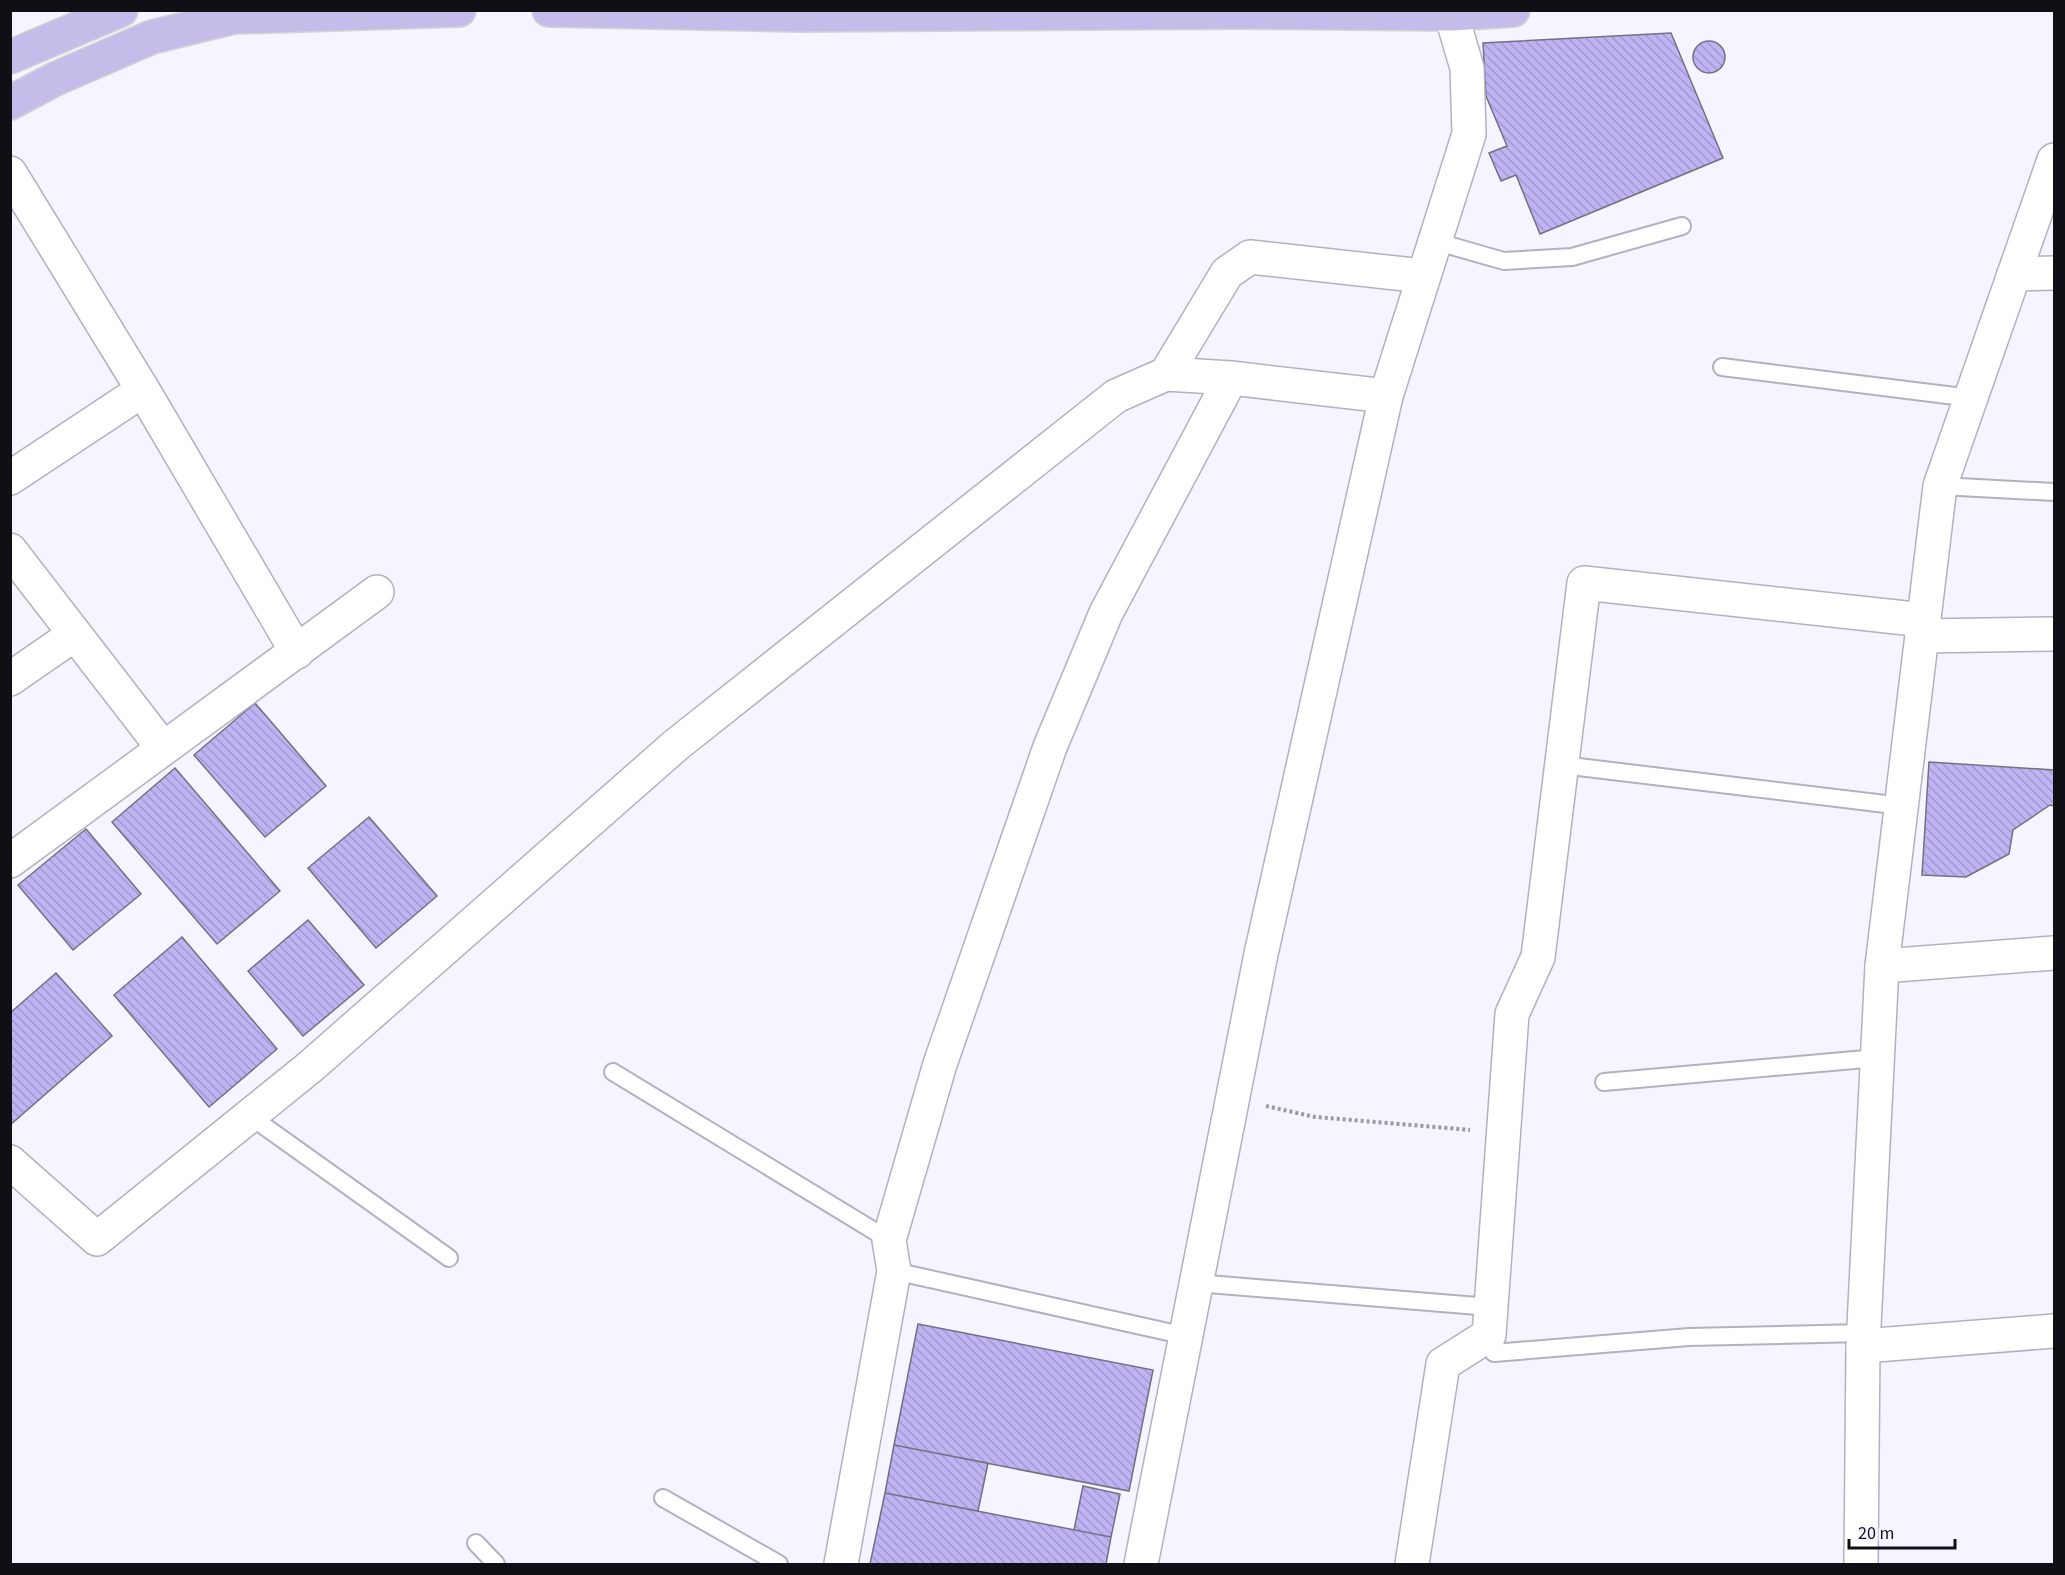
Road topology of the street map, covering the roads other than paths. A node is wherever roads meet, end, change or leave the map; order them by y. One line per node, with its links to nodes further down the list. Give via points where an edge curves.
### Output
1 (121, 10): 6 (main road)
2 (459, 10): 7 (main road, via 234,17 152,37)
3 (549, 10): 5 (main road, via 800,15)
4 (1513, 10): 5 (main road)
5 (1451, 12): 11 (street, via 1467,68 1468,134)
6 (10, 57)
7 (10, 103)
8 (2055, 160): 13 (street)
9 (10, 173): 18 (street)
10 (1682, 226): 11 (lane, via 1572,257 1504,261)
11 (1434, 241): 14 (street)
12 (2055, 273): 13 (street)
13 (2014, 274): 20 (street)
14 (1423, 276): 16 (street, via 1250,257 1227,273); 19 (street)
15 (1722, 367): 20 (lane)
16 (1166, 374): 17 (street); 40 (street, via 1116,396 676,745)
17 (1231, 378): 19 (street); 42 (street, via 1106,613 1050,747 940,1064)
18 (143, 390): 21 (street); 29 (street)
19 (1386, 396): 44 (street, via 1261,954)
20 (1971, 398): 22 (street)
21 (10, 478)
22 (1940, 486): 23 (lane); 26 (street)
23 (2055, 492)
24 (10, 549): 27 (street)
25 (377, 592): 29 (street)
26 (1923, 628): 28 (street); 32 (street, via 1584,583); 33 (street)
27 (75, 634): 30 (street); 31 (street)
28 (2055, 634)
29 (297, 651): 31 (street)
30 (10, 679)
31 (164, 748): 34 (street)
32 (1562, 765): 33 (lane); 45 (street, via 1538,957 1512,1014)
33 (1902, 807): 36 (street)
34 (10, 861)
35 (2055, 953): 36 (street)
36 (1882, 966): 37 (street)
37 (1877, 1058): 39 (lane); 48 (street)
38 (613, 1072): 42 (lane)
39 (1604, 1082)
40 (250, 1116): 41 (street, via 97,1239); 43 (lane)
41 (10, 1162)
42 (891, 1255): 47 (lane); 53 (street)
43 (448, 1258)
44 (1196, 1283): 45 (lane); 47 (street)
45 (1490, 1321): 48 (lane, via 1494,1353 1689,1337); 55 (street, via 1443,1364)
46 (2055, 1331): 48 (street)
47 (1186, 1336): 54 (street)
48 (1863, 1340): 56 (street)
49 (663, 1498): 52 (lane)
50 (476, 1543): 51 (lane)
51 (496, 1564)
52 (779, 1564)
53 (842, 1564)
54 (1141, 1564)
55 (1412, 1564)
56 (1861, 1564)

